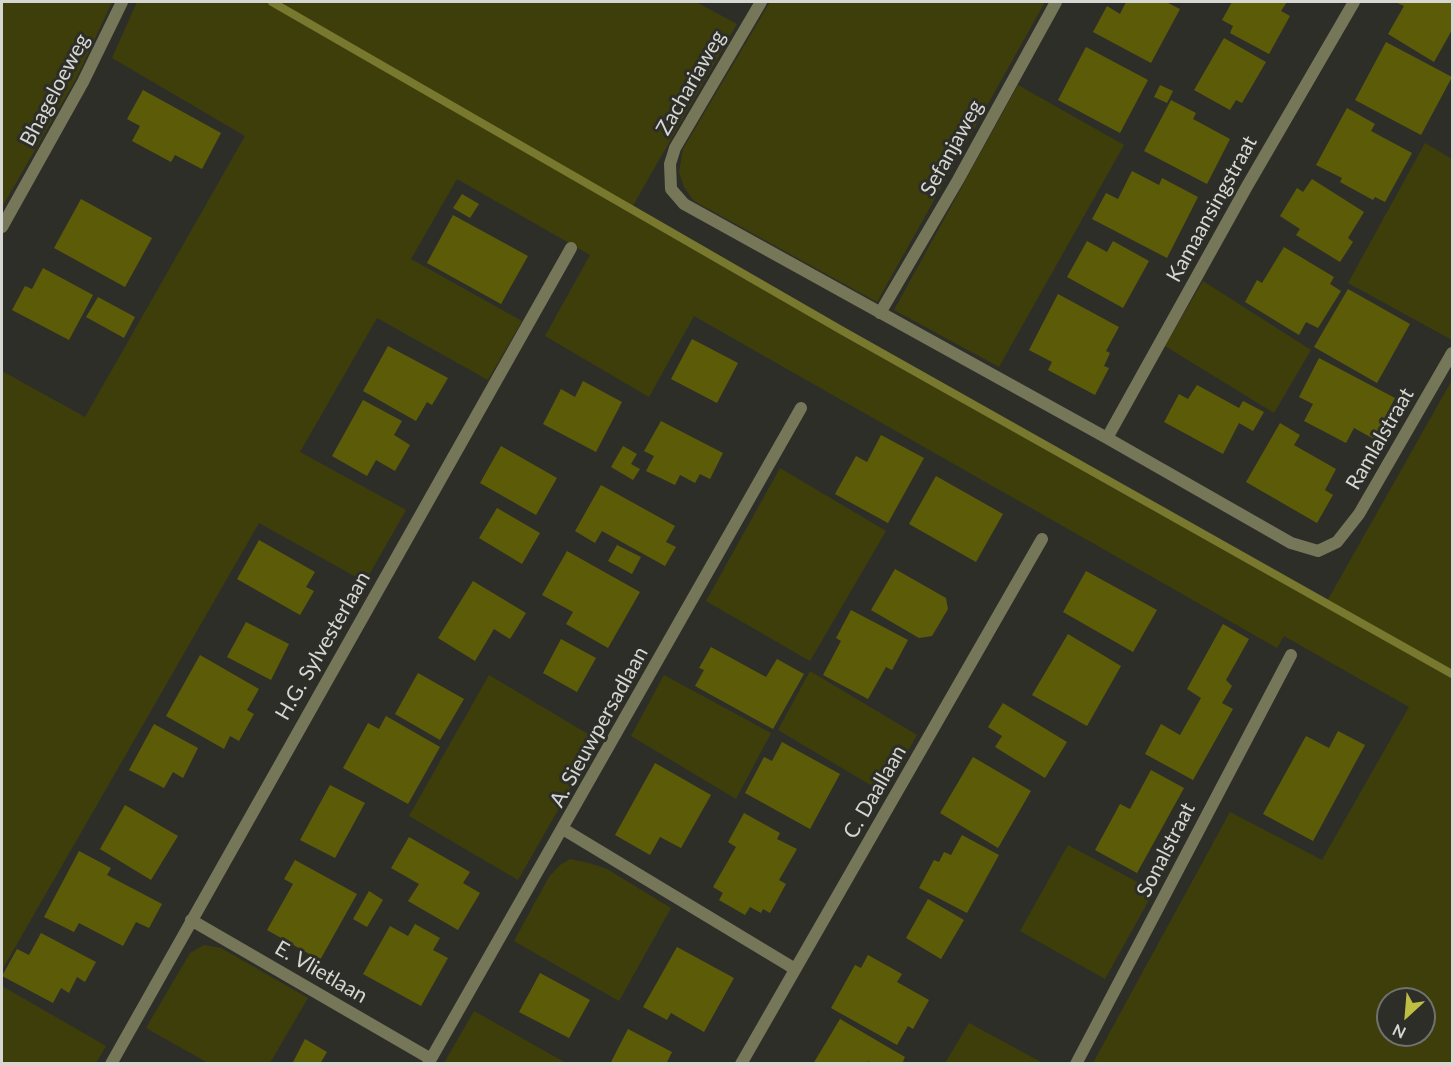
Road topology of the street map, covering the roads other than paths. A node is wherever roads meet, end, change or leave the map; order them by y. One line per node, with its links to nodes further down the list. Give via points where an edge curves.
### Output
1 (122, 2): 5 (street, Bhageloeweg, via 83,82)
2 (761, 2): 7 (street, Zachariaweg, via 675,148 670,164 671,189 684,204)
3 (1056, 2): 7 (street, Sefanjaweg)
4 (1354, 2): 10 (street, Kamaansingstraat)
5 (2, 227)
6 (571, 248): 14 (street, H.G. Sylvesterlaan)
7 (880, 313): 10 (street)
8 (1452, 353): 10 (street, Ramlalstraat, via 1359,514 1337,542 1318,551 1291,543)
9 (801, 408): 13 (street, A. Sieuwpersadlaan)
10 (1107, 438)
11 (1042, 539): 15 (street, C. Daallaan)
12 (1291, 655): 19 (street, Sonalstraat)
13 (563, 829): 15 (street); 16 (street, A. Sieuwpersadlaan)
14 (191, 920): 16 (street, E. Vlietlaan); 17 (street, H.G. Sylvesterlaan)
15 (795, 969): 18 (street, C. Daallaan)
16 (430, 1061)
17 (111, 1064)
18 (741, 1064)
19 (1076, 1064)

